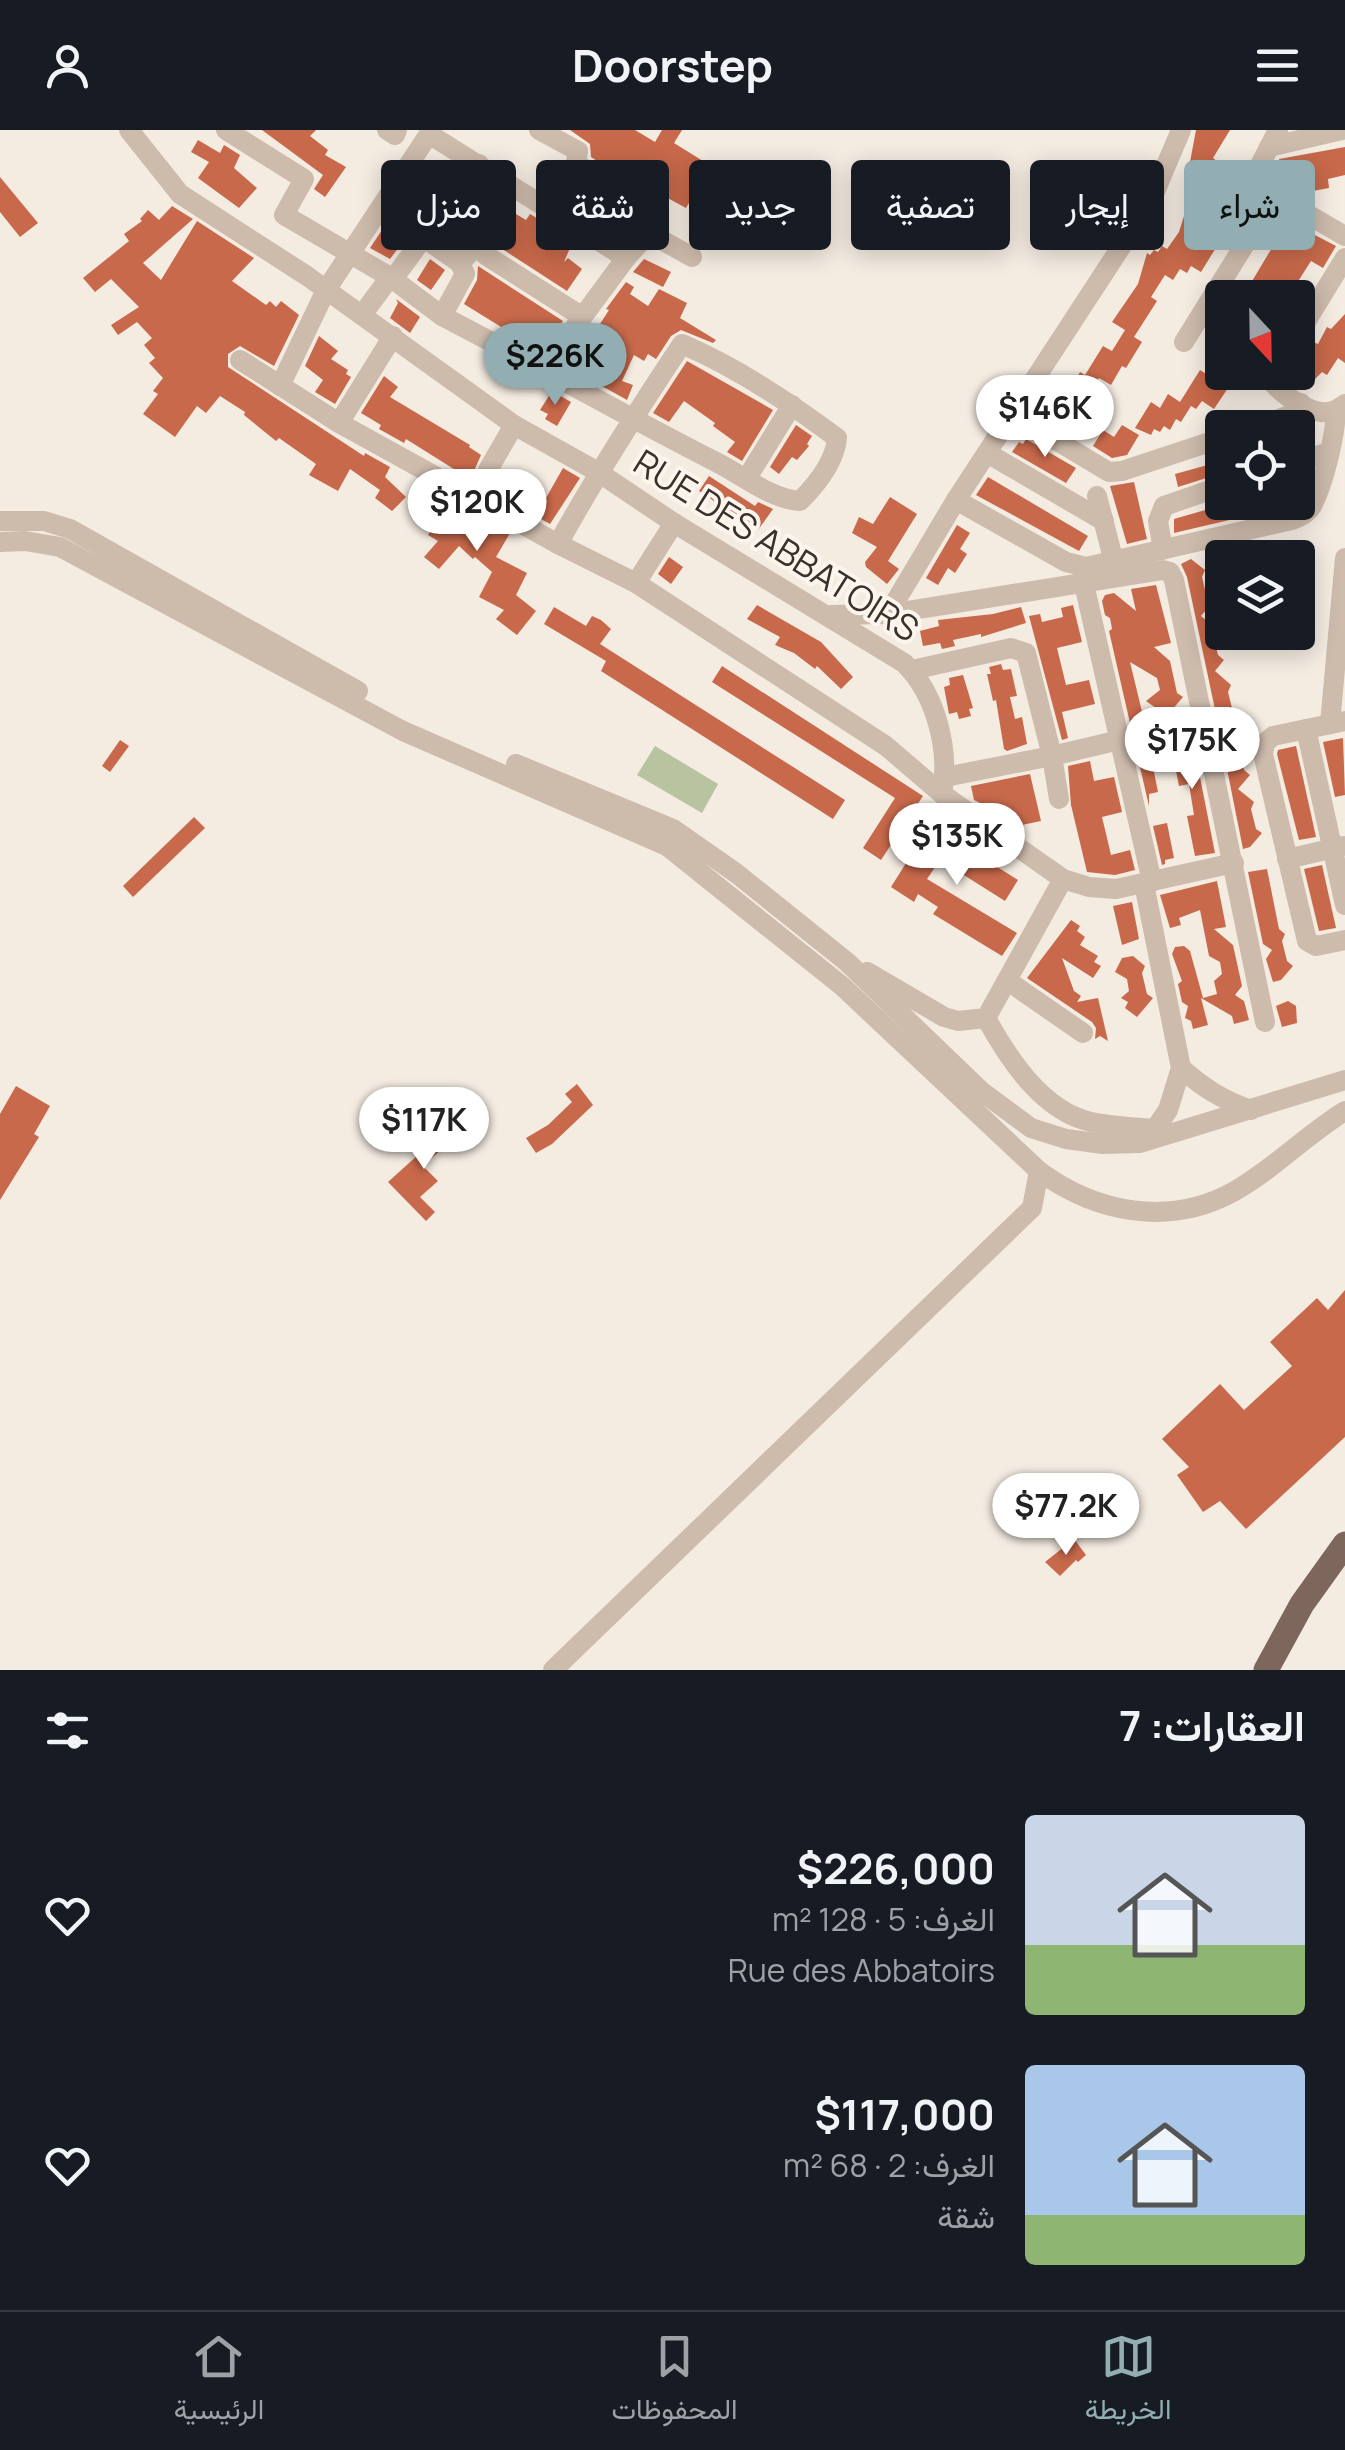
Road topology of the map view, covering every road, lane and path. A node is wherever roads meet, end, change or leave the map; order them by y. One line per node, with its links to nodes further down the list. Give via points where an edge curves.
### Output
1 (129, 130): 29 (street, RUE DES ABBATOIRS, via 180,194)
2 (226, 130): 23 (street, via 304,179 284,215)
3 (387, 130): 4 (street)
4 (397, 130)
5 (539, 130): 11 (street, via 578,151)
6 (1181, 130): 45 (street, via 1151,202)
7 (1342, 130): 8 (street)
8 (1273, 138)
9 (414, 160): 10 (street, via 429,134)
10 (472, 160)
11 (576, 160)
12 (381, 209): 23 (street)
13 (1315, 219): 14 (street)
14 (1345, 236)
15 (669, 244): 24 (street)
16 (414, 250): 28 (street)
17 (441, 250): 27 (street)
18 (473, 250): 27 (street)
19 (481, 250): 33 (street)
20 (613, 250): 25 (street)
21 (633, 250): 25 (street)
22 (1240, 250): 35 (street)
23 (350, 254): 28 (street); 29 (street)
24 (692, 257)
25 (626, 258): 33 (street)
26 (1345, 258): 30 (street)
27 (460, 264): 32 (street, via 465,274)
28 (392, 278): 31 (street); 32 (street)
29 (326, 290): 31 (street, RUE DES ABBATOIRS); 38 (street)
30 (1315, 306)
31 (362, 315): 34 (street, RUE DES ABBATOIRS)
32 (442, 316): 37 (street)
33 (581, 316): 37 (street)
34 (393, 336): 47 (street); 48 (street, RUE DES ABBATOIRS)
35 (1184, 342)
36 (240, 360): 38 (street)
37 (544, 368): 46 (street)
38 (280, 386): 47 (street)
39 (1281, 390): 40 (street)
40 (1301, 403): 42 (street, via 1317,412); 43 (street)
41 (792, 405): 46 (street, via 682,344); 56 (street); 56 (street, via 837,438 815,486 800,500 782,500)
42 (1340, 407): 51 (street)
43 (1295, 410)
44 (1051, 411): 49 (street)
45 (1012, 414): 49 (street); 52 (street)
46 (632, 420): 55 (street); 56 (street)
47 (339, 423): 64 (street)
48 (514, 425): 54 (street); 55 (street, RUE DES ABBATOIRS)
49 (1039, 430): 50 (street, via 1113,472)
50 (1205, 443)
51 (1329, 452): 53 (street); 65 (street, via 1304,516)
52 (987, 453): 59 (street); 61 (street)
53 (1315, 457)
54 (488, 470)
55 (598, 472): 62 (street, RUE DES ABBATOIRS); 64 (street)
56 (747, 478)
57 (1205, 492): 65 (street, via 1164,506 1158,521)
58 (1097, 496): 61 (street)
59 (956, 500): 67 (street, via 1072,565); 71 (street)
60 (0, 521): 89 (street, via 70,529 406,718 673,830)
61 (1104, 521): 67 (street)
62 (674, 523): 68 (street); 70 (street, RUE DES ABBATOIRS)
63 (0, 542): 100 (street, via 60,547 404,731 667,846 842,986)
64 (558, 544): 68 (street)
65 (1162, 550): 67 (street)
66 (1345, 558): 76 (street)
67 (1114, 562)
68 (636, 583): 80 (street)
69 (1084, 584): 71 (street); 75 (street, via 1170,572); 78 (street)
70 (827, 614): 72 (street); 73 (street, RUE DES ABBATOIRS)
71 (888, 614): 72 (street)
72 (865, 616): 73 (street)
73 (870, 641): 74 (street, RUE DES ABBATOIRS)
74 (912, 670): 79 (street, via 1022,650); 80 (street, RUE DES ABBATOIRS, via 936,714)
75 (1204, 720): 78 (street); 84 (street)
76 (1338, 722): 77 (street)
77 (1306, 729): 82 (street); 83 (street, via 1273,736 1263,749)
78 (1121, 740): 79 (street); 86 (street)
79 (1052, 756): 80 (street); 81 (street)
80 (944, 785): 85 (street)
81 (1059, 800)
82 (1339, 847): 83 (street); 87 (street)
83 (1287, 859): 88 (street, via 1306,941 1316,946)
84 (1234, 863): 86 (street); 92 (street)
85 (1063, 879): 86 (street, via 1102,889); 90 (street)
86 (1148, 883): 94 (street)
87 (1345, 904)
88 (1345, 940)
89 (848, 962): 91 (street, via 944,1017); 99 (street, via 981,1090 1032,1128 1103,1144)
90 (1008, 981): 91 (street); 93 (street)
91 (986, 1018): 99 (street, via 1015,1065 1055,1103 1087,1121)
92 (1265, 1022)
93 (1083, 1032)
94 (1181, 1068): 97 (street, via 1213,1094); 99 (street)
95 (1345, 1080): 96 (street)
96 (1315, 1090): 97 (street); 98 (street)
97 (1251, 1110): 99 (street)
98 (1338, 1115): 100 (street, via 1232,1193 1193,1208 1122,1210 1064,1189)
99 (1148, 1136)
100 (1039, 1171): 102 (street, via 1032,1208)
101 (1345, 1544): 103 (main road)
102 (553, 1670)
103 (1266, 1670)

